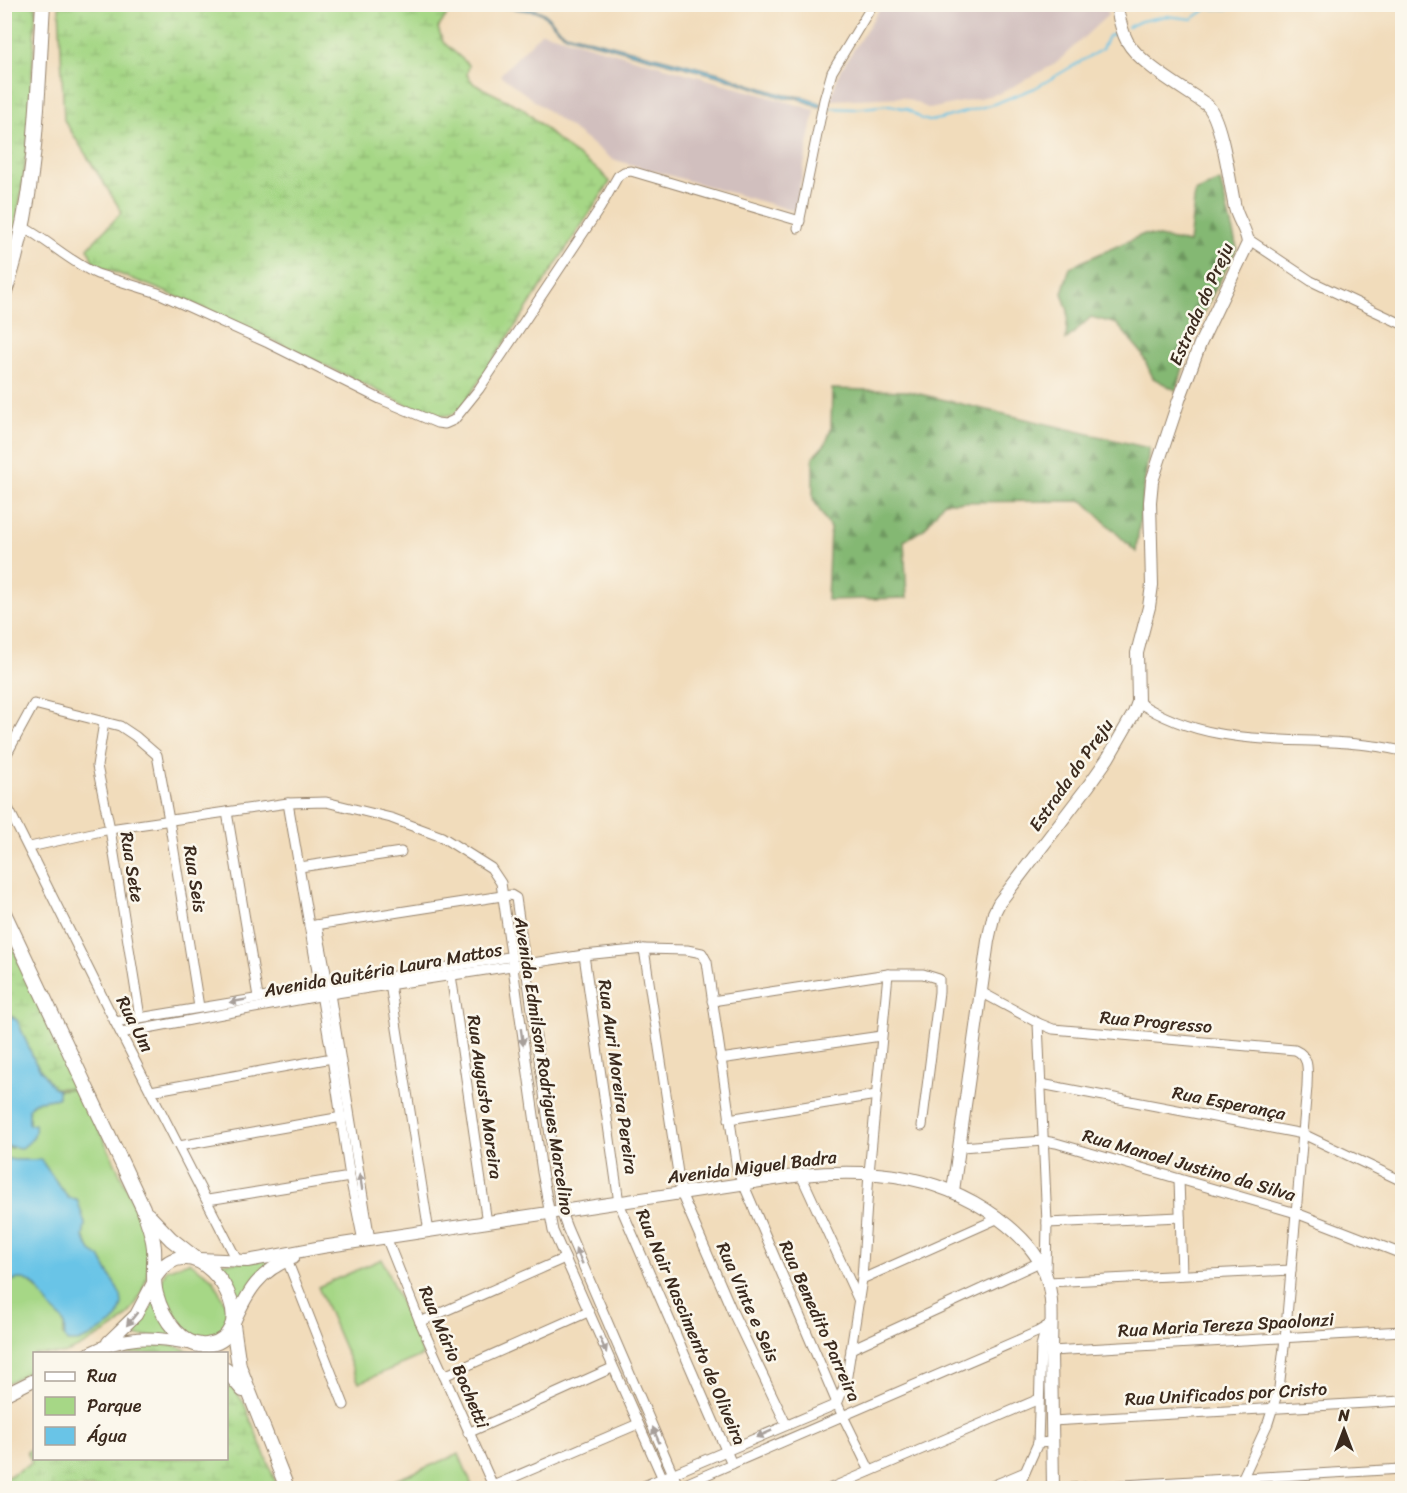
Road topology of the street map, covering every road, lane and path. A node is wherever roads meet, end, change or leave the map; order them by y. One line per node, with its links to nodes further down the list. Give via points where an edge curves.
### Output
1 (43, 4): 4 (highway, via 32,167)
2 (873, 4): 4 (street, via 832,72 799,225 624,172 481,385 454,420 445,424 380,399 158,293 87,270)
3 (1116, 4): 5 (main road, via 1132,49 1213,111 1236,209)
4 (23, 227): 6 (highway)
5 (1248, 239): 7 (street, via 1311,281); 8 (main road, Estrada do Preju, via 1200,344 1152,481 1152,585 1137,653)
6 (4, 294)
7 (1402, 324)
8 (1138, 702): 10 (street, via 1196,729 1229,737 1350,742); 32 (main road, Estrada do Preju, via 1108,758 994,913)
9 (104, 722): 11 (street, via 34,704); 15 (street, Rua Seis, via 127,730 157,756); 16 (street, Rua Sete, via 97,766)
10 (1402, 751)
11 (4, 759)
12 (4, 800): 17 (street, Rua Um)
13 (288, 802): 14 (street); 19 (street); 20 (street, via 326,802 436,834 491,868 501,883)
14 (227, 812): 15 (street); 33 (street)
15 (170, 820): 16 (street); 35 (street, Rua Seis)
16 (110, 829): 17 (street); 36 (street, Rua Sete)
17 (30, 848): 37 (street, Rua Um)
18 (401, 852): 19 (street)
19 (300, 867): 22 (street)
20 (502, 896): 22 (street); 26 (street, Avenida Edmilson Rodrigues Marcelino, via 516,899); 27 (street, Avenida Edmilson Rodrigues Marcelino)
21 (4, 913): 63 (highway)
22 (313, 926): 31 (street)
23 (644, 949): 24 (street, Avenida Quitéria Laura Mattos); 25 (street, Avenida Quitéria Laura Mattos); 60 (street, Rua Vinte e Seis)
24 (687, 950): 34 (street, Rua Benedito Parreira, via 705,957)
25 (584, 955): 26 (street, Avenida Quitéria Laura Mattos); 62 (street, Rua Auri Moreira Pereira)
26 (524, 959): 27 (street, Avenida Quitéria Laura Mattos); 64 (street, Avenida Edmilson Rodrigues Marcelino)
27 (511, 961): 29 (street, Avenida Quitéria Laura Mattos); 31 (street, Avenida Quitéria Laura Mattos); 64 (street, Avenida Edmilson Rodrigues Marcelino, one-way to 64)
28 (888, 974): 34 (street); 40 (street); 48 (street, via 929,975 940,981)
29 (451, 975): 30 (street, Avenida Quitéria Laura Mattos); 68 (street, Rua Augusto Moreira)
30 (390, 984): 31 (street, Avenida Quitéria Laura Mattos); 70 (street)
31 (325, 991): 33 (street, Avenida Quitéria Laura Mattos); 39 (street, Avenida Quitéria Laura Mattos); 41 (street); 72 (street, one-way to 31)
32 (981, 992): 38 (street, Rua Progresso); 52 (main road, Estrada do Preju)
33 (258, 997): 35 (street, Avenida Quitéria Laura Mattos, one-way to 35)
34 (712, 1000): 42 (street, Rua Benedito Parreira)
35 (199, 1007): 36 (street, Avenida Quitéria Laura Mattos)
36 (140, 1017): 37 (street, Avenida Quitéria Laura Mattos)
37 (115, 1022): 39 (street, Rua Um)
38 (1038, 1023): 43 (street); 49 (street, Rua Progresso, via 1068,1032 1295,1050 1306,1057 1307,1063)
39 (121, 1033): 44 (street, Rua Um)
40 (881, 1036): 42 (street); 45 (street)
41 (332, 1058): 44 (street); 46 (street)
42 (720, 1059): 47 (street, Rua Benedito Parreira)
43 (1041, 1084): 49 (street, Rua Esperança); 50 (street)
44 (151, 1090): 51 (street, Rua Um)
45 (876, 1095): 47 (street); 53 (street)
46 (342, 1117): 51 (street); 55 (street)
47 (729, 1119): 58 (street, Rua Benedito Parreira)
48 (922, 1126)
49 (1303, 1134): 57 (street, Rua Esperança); 65 (street)
50 (1044, 1141): 52 (street, Rua Manoel Justino da Silva); 56 (street, Rua Manoel Justino da Silva); 69 (street)
51 (179, 1146): 61 (street, Rua Um)
52 (961, 1147): 59 (main road, Estrada do Preju)
53 (869, 1173): 54 (main road, Avenida Miguel Badra); 59 (main road, Avenida Miguel Badra, via 905,1177); 83 (street)
54 (801, 1175): 58 (main road, Avenida Miguel Badra); 85 (street)
55 (350, 1177): 61 (street); 72 (street)
56 (1179, 1179): 65 (street, Rua Manoel Justino da Silva); 66 (street)
57 (1402, 1181)
58 (742, 1183): 60 (main road, Avenida Miguel Badra); 105 (street, Rua Benedito Parreira)
59 (953, 1191): 67 (main road, Avenida Miguel Badra)
60 (681, 1193): 62 (main road, Avenida Miguel Badra); 111 (street, Rua Vinte e Seis)
61 (208, 1200): 78 (street, Rua Um)
62 (619, 1203): 64 (main road, Avenida Miguel Badra); 115 (street, Rua Nair Nascimento de Oliveira)
63 (143, 1208): 76 (highway, via 166,1234); 82 (highway, via 154,1245)
64 (555, 1213): 68 (main road, Avenida Miguel Badra); 75 (street, Avenida Edmilson Rodrigues Marcelino, via 553,1231); 120 (street, Avenida Edmilson Rodrigues Marcelino, one-way to 64, via 567,1228)
65 (1296, 1214): 74 (street, Rua Manoel Justino da Silva); 80 (street)
66 (1180, 1217): 69 (street); 81 (street)
67 (999, 1218): 79 (main road, Avenida Miguel Badra); 83 (street)
68 (487, 1223): 70 (main road, Avenida Miguel Badra)
69 (1047, 1223): 84 (street)
70 (429, 1232): 71 (main road, Avenida Miguel Badra)
71 (386, 1237): 72 (main road, Avenida Miguel Badra); 87 (street, Rua Mário Bochetti)
72 (367, 1240): 73 (main road, Avenida Miguel Badra)
73 (322, 1247): 77 (main road); 78 (main road)
74 (1402, 1254)
75 (565, 1258): 86 (street, Avenida Edmilson Rodrigues Marcelino); 87 (street)
76 (197, 1259): 78 (main road); 82 (highway, via 173,1258); 88 (highway, via 211,1270 227,1293)
77 (287, 1260): 88 (main road, via 254,1284); 106 (street)
78 (238, 1262)
79 (1040, 1262): 84 (main road, Avenida Miguel Badra); 93 (street)
80 (1291, 1270): 81 (street); 91 (street)
81 (1182, 1275): 84 (street)
82 (154, 1279): 92 (highway, via 165,1315); 94 (main road, one-way to 94, via 136,1315)
83 (862, 1279): 85 (street)
84 (1047, 1279): 89 (main road, Avenida Miguel Badra)
85 (859, 1301): 93 (street)
86 (588, 1312): 97 (street, Avenida Edmilson Rodrigues Marcelino, one-way to 97); 99 (street)
87 (420, 1323): 99 (street, Rua Mário Bochetti)
88 (233, 1324): 92 (highway, via 220,1341 204,1346); 104 (highway, via 239,1366)
89 (1049, 1325): 95 (main road, Avenida Miguel Badra); 102 (street, Avenida Miguel Badra, via 1041,1346); 108 (street)
90 (1402, 1331): 91 (street, Rua Maria Tereza Spaolonzi)
91 (1285, 1339): 95 (street, Rua Maria Tereza Spaolonzi); 107 (street)
92 (191, 1344): 94 (main road, via 142,1337 124,1339); 96 (highway)
93 (851, 1349): 105 (street, via 846,1382)
94 (94, 1351)
95 (1052, 1351): 109 (main road, Avenida Miguel Badra)
96 (204, 1352)
97 (612, 1368): 110 (street, Avenida Edmilson Rodrigues Marcelino); 112 (street)
98 (228, 1373): 104 (highway)
99 (444, 1376): 112 (street, Rua Mário Bochetti)
100 (33, 1380): 101 (main road)
101 (4, 1395)
102 (1039, 1400): 114 (street, Avenida Miguel Badra); 118 (street)
103 (1402, 1401): 107 (street, Rua Unificados por Cristo)
104 (253, 1404): 124 (highway)
105 (837, 1404): 108 (street, Rua Benedito Parreira); 111 (street)
106 (344, 1405)
107 (1274, 1407): 109 (street, Rua Unificados por Cristo); 121 (street)
108 (843, 1416): 116 (street); 118 (street, Rua Benedito Parreira)
109 (1052, 1421): 113 (main road, Avenida Miguel Badra)
110 (638, 1424): 122 (street, Avenida Edmilson Rodrigues Marcelino); 123 (street)
111 (786, 1424): 115 (street, one-way to 115)
112 (468, 1433): 123 (street, Rua Mário Bochetti)
113 (1052, 1442): 114 (street); 131 (main road, Avenida Miguel Badra)
114 (1038, 1443): 119 (street)
115 (726, 1451): 116 (street, Rua Nair Nascimento de Oliveira); 120 (street)
116 (732, 1464): 127 (street)
117 (1402, 1469): 121 (street)
118 (870, 1471): 128 (street)
119 (1025, 1472): 129 (street); 130 (street)
120 (672, 1474): 122 (street); 127 (street, Avenida Edmilson Rodrigues Marcelino)
121 (1243, 1478): 132 (street); 133 (street)
122 (663, 1479): 125 (street); 126 (street, Avenida Edmilson Rodrigues Marcelino)
123 (493, 1487)
124 (287, 1488)
125 (639, 1488)
126 (667, 1488)
127 (678, 1488)
128 (831, 1488)
129 (987, 1488)
130 (1017, 1488)
131 (1053, 1488)
132 (1072, 1488)
133 (1238, 1488)

